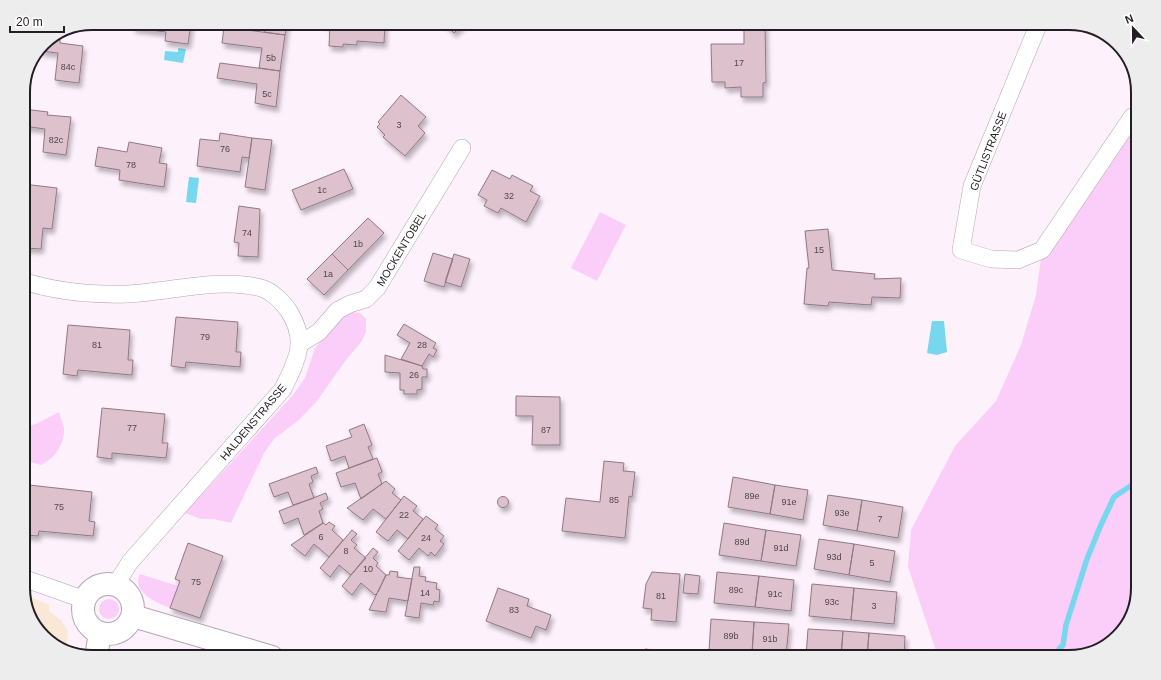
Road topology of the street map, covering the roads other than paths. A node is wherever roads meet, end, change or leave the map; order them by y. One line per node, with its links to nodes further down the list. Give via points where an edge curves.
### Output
1 (1036, 30): 2 (street, GÜTLISTRASSE, via 972,186 961,250 991,259 1018,260 1042,250)
2 (1131, 118)
3 (462, 148): 5 (street, MOCKENTOBEL, via 377,288 366,299 338,310 319,332)
4 (30, 283): 5 (street, via 86,294 128,294 227,285 262,288 284,303 296,322)
5 (301, 343): 7 (street, HALDENSTRASSE, via 283,389 130,562)
6 (30, 580): 8 (street)
7 (116, 584): 8 (street, via 100,584); 9 (street, via 123,588 132,600)
8 (85, 600): 10 (street, via 83,608 86,620 93,629)
9 (133, 616): 10 (street, via 124,629 108,634); 12 (street)
10 (100, 632): 11 (street)
11 (97, 650)
12 (248, 650)

